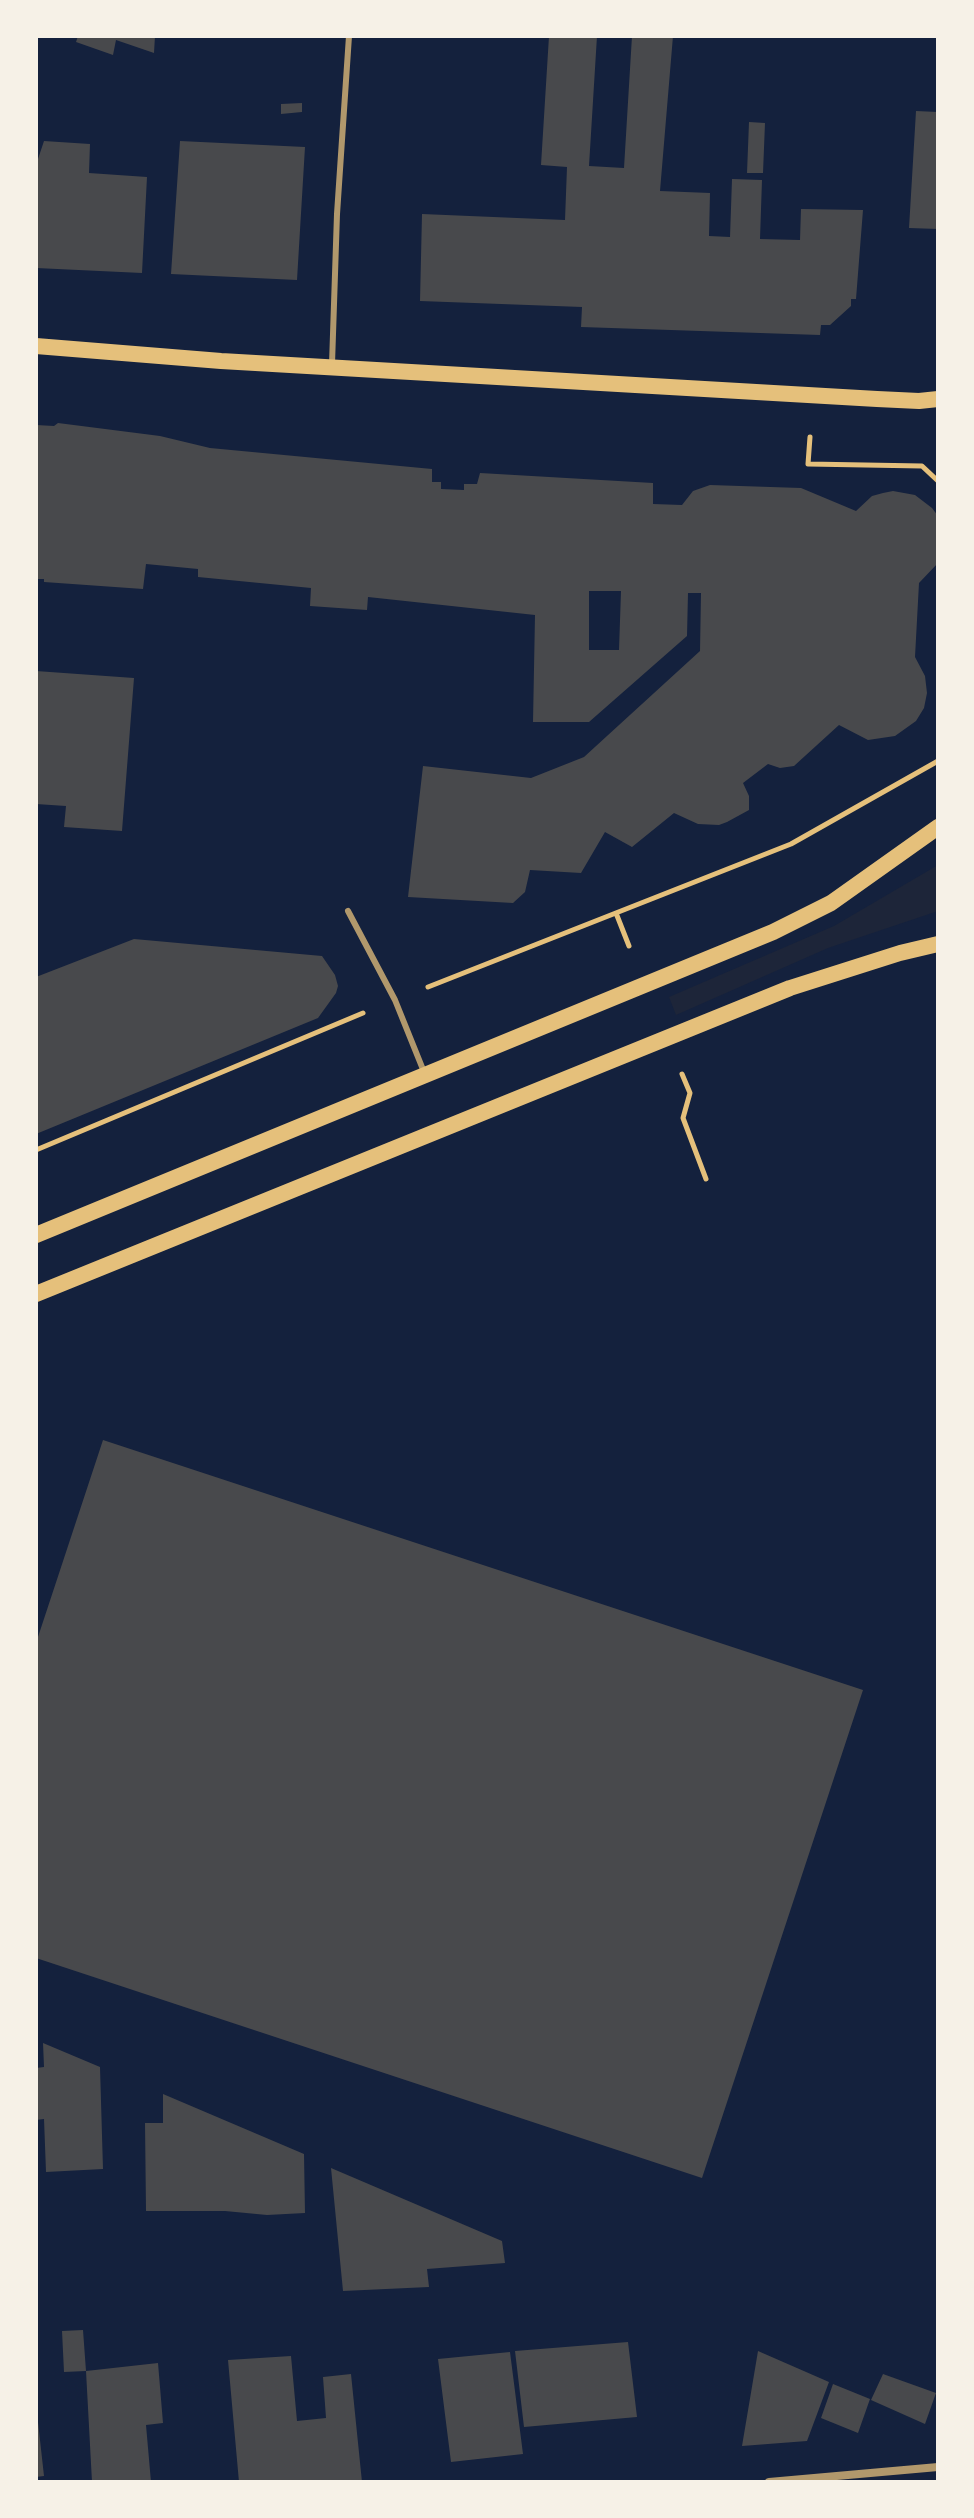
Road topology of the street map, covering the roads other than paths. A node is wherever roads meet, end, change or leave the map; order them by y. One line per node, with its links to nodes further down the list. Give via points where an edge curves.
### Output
1 (349, 36): 3 (lane)
2 (36, 346): 3 (main road)
3 (331, 368): 5 (main road)
4 (938, 399): 5 (main road)
5 (919, 401): 6 (main road)
6 (938, 412)
7 (938, 827): 10 (main road, via 831,903 773,932)
8 (348, 911): 10 (lane, via 395,1000)
9 (938, 944): 12 (main road, via 790,988)
10 (425, 1075): 11 (main road)
11 (36, 1235)
12 (36, 1294)
13 (938, 2467): 14 (street)
14 (769, 2482)

